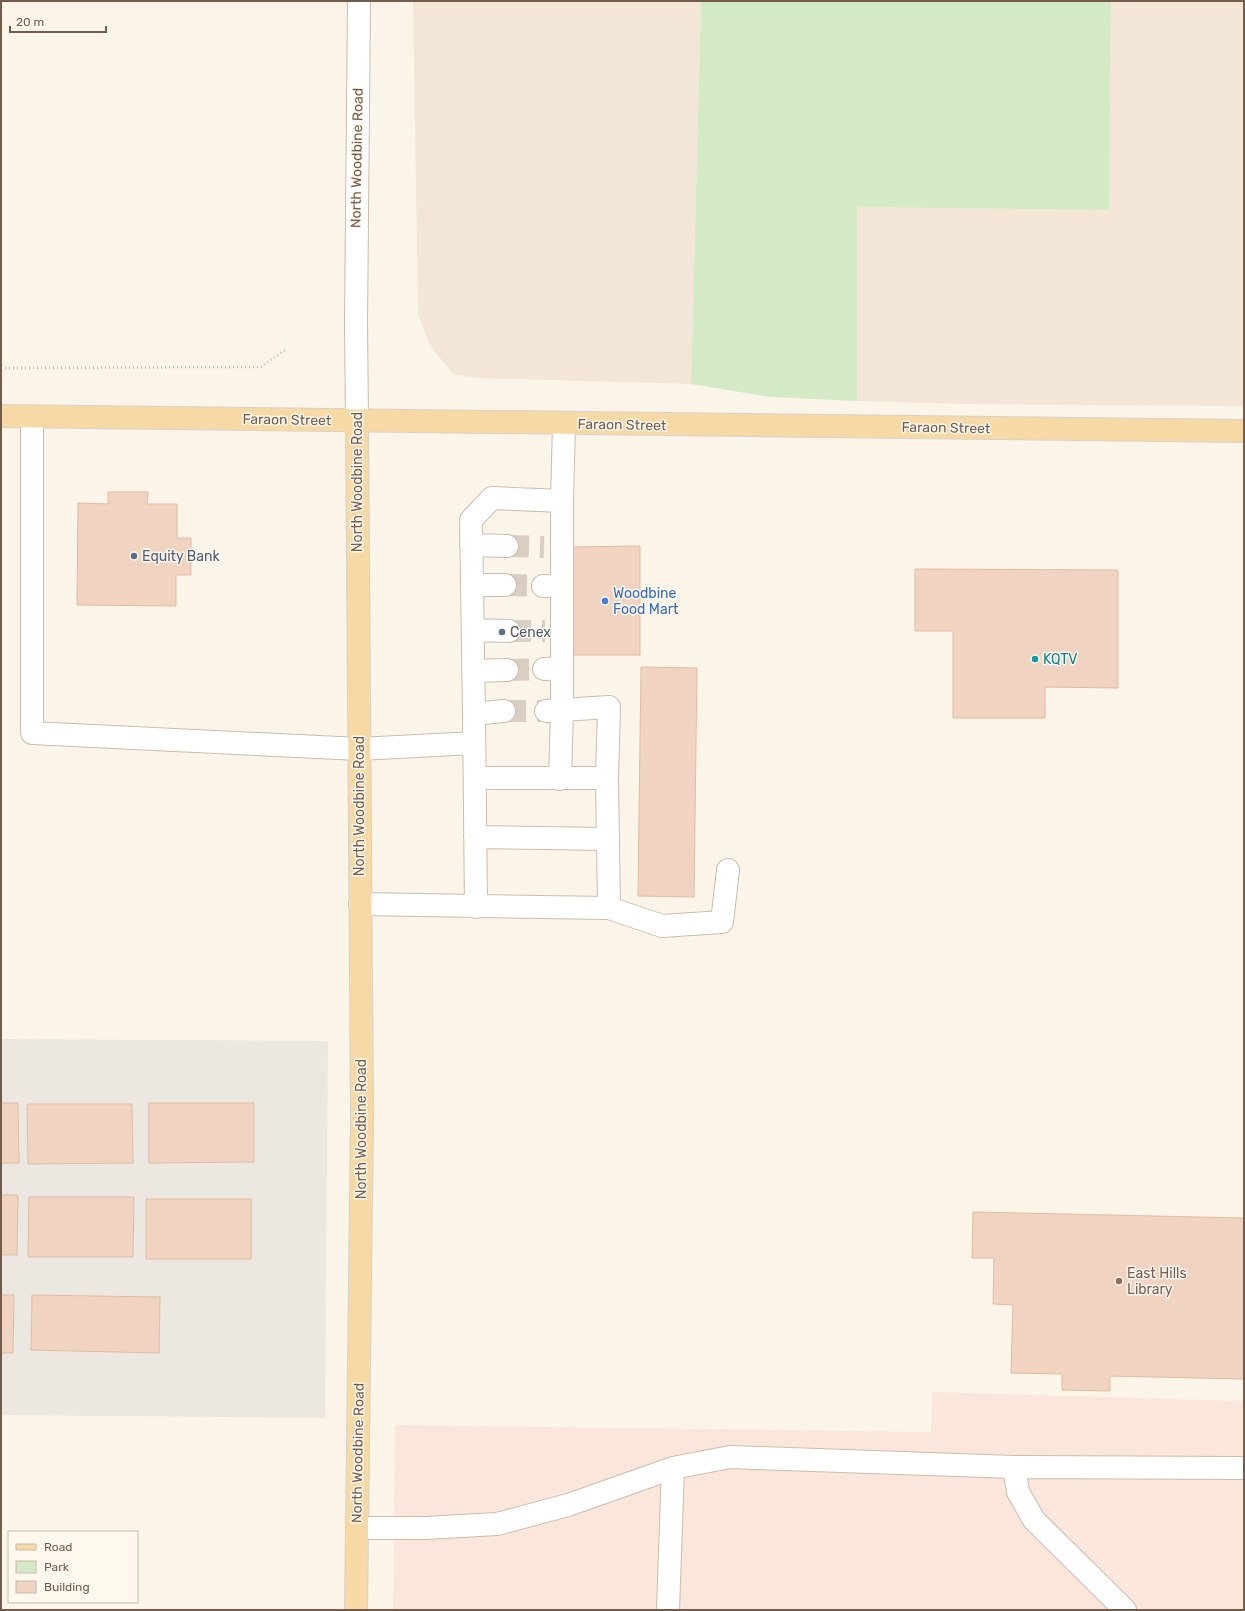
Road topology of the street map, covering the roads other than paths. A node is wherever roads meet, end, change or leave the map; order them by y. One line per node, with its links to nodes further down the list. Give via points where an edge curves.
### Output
1 (359, 1): 4 (street, North Woodbine Road)
2 (1, 416): 3 (main road, Faraon Street)
3 (32, 417): 4 (main road, Faraon Street); 20 (street, via 32,733)
4 (356, 422): 5 (main road, Faraon Street); 20 (main road, North Woodbine Road)
5 (564, 424): 6 (main road, Faraon Street); 7 (street)
6 (1244, 431)
7 (562, 501): 8 (street, via 492,498 471,520); 16 (street, via 553,547)
8 (471, 545): 9 (street); 10 (street)
9 (507, 546)
10 (472, 585): 11 (street); 12 (street)
11 (506, 585)
12 (473, 630): 13 (street); 15 (street)
13 (509, 630)
14 (507, 670): 15 (street)
15 (473, 671): 18 (street)
16 (554, 710): 22 (street, via 609,707); 23 (street)
17 (504, 711): 18 (street)
18 (474, 714): 19 (street)
19 (474, 743): 20 (street); 21 (street)
20 (359, 750): 27 (main road, North Woodbine Road)
21 (475, 778): 23 (street); 24 (street)
22 (607, 778): 23 (street); 25 (street)
23 (560, 779)
24 (475, 837): 25 (street); 28 (street)
25 (607, 839): 29 (street)
26 (728, 870): 29 (street, via 722,922 662,926)
27 (360, 904): 28 (street); 33 (main road, North Woodbine Road, via 362,1116)
28 (476, 907): 29 (street)
29 (609, 908)
30 (1014, 1467): 31 (street, via 730,1457); 32 (street); 36 (street, via 1018,1492 1034,1520)
31 (673, 1468): 33 (street, via 568,1505 496,1524); 35 (street)
32 (1244, 1468)
33 (357, 1528): 34 (main road, North Woodbine Road)
34 (356, 1610)
35 (668, 1610)
36 (1125, 1610)

